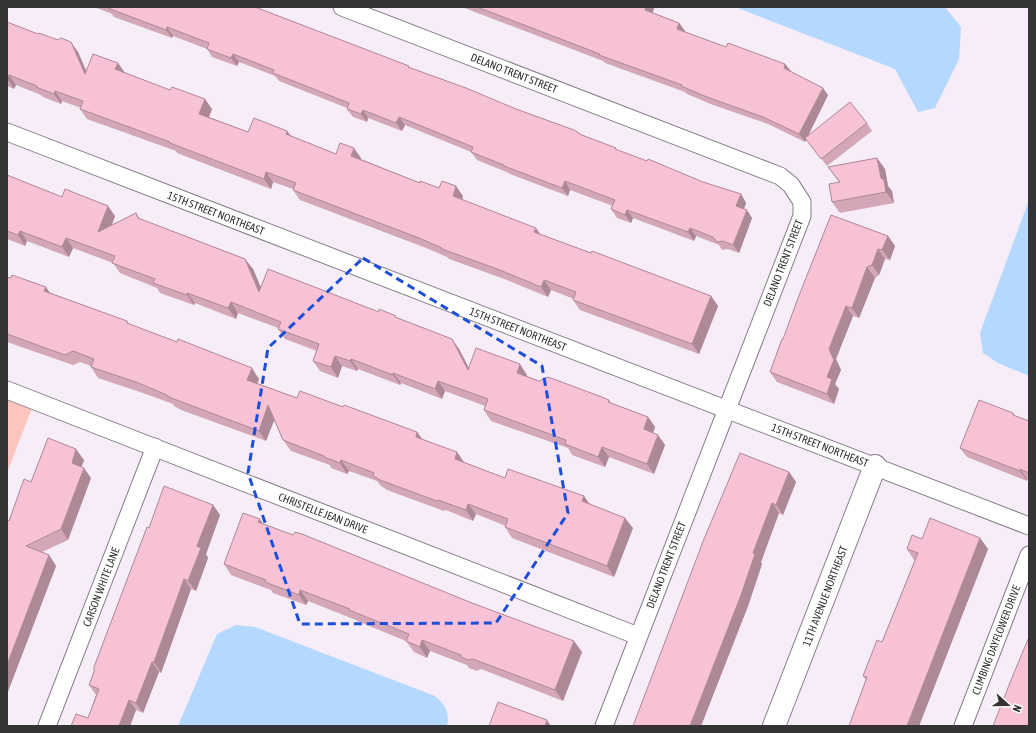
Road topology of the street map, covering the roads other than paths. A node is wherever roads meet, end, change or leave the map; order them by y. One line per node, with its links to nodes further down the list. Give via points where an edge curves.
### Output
1 (342, 7): 4 (street, DELANO TRENT STREET, via 780,176 791,185 802,202 802,216)
2 (7, 132): 4 (street, 15TH STREET NORTHEAST)
3 (7, 390): 5 (street, CHRISTELLE JEAN DRIVE)
4 (727, 410): 6 (street, 15TH STREET NORTHEAST); 9 (street, DELANO TRENT STREET)
5 (155, 447): 9 (street, CHRISTELLE JEAN DRIVE); 10 (street, CARSON WHITE LANE)
6 (876, 466): 7 (street, 15TH STREET NORTHEAST); 12 (street, 11TH AVENUE NORTHEAST)
7 (1029, 526)
8 (1029, 555): 13 (street, CLIMBING DAYFLOWER DRIVE)
9 (638, 636): 11 (street, DELANO TRENT STREET)
10 (47, 726)
11 (604, 726)
12 (774, 726)
13 (963, 726)

